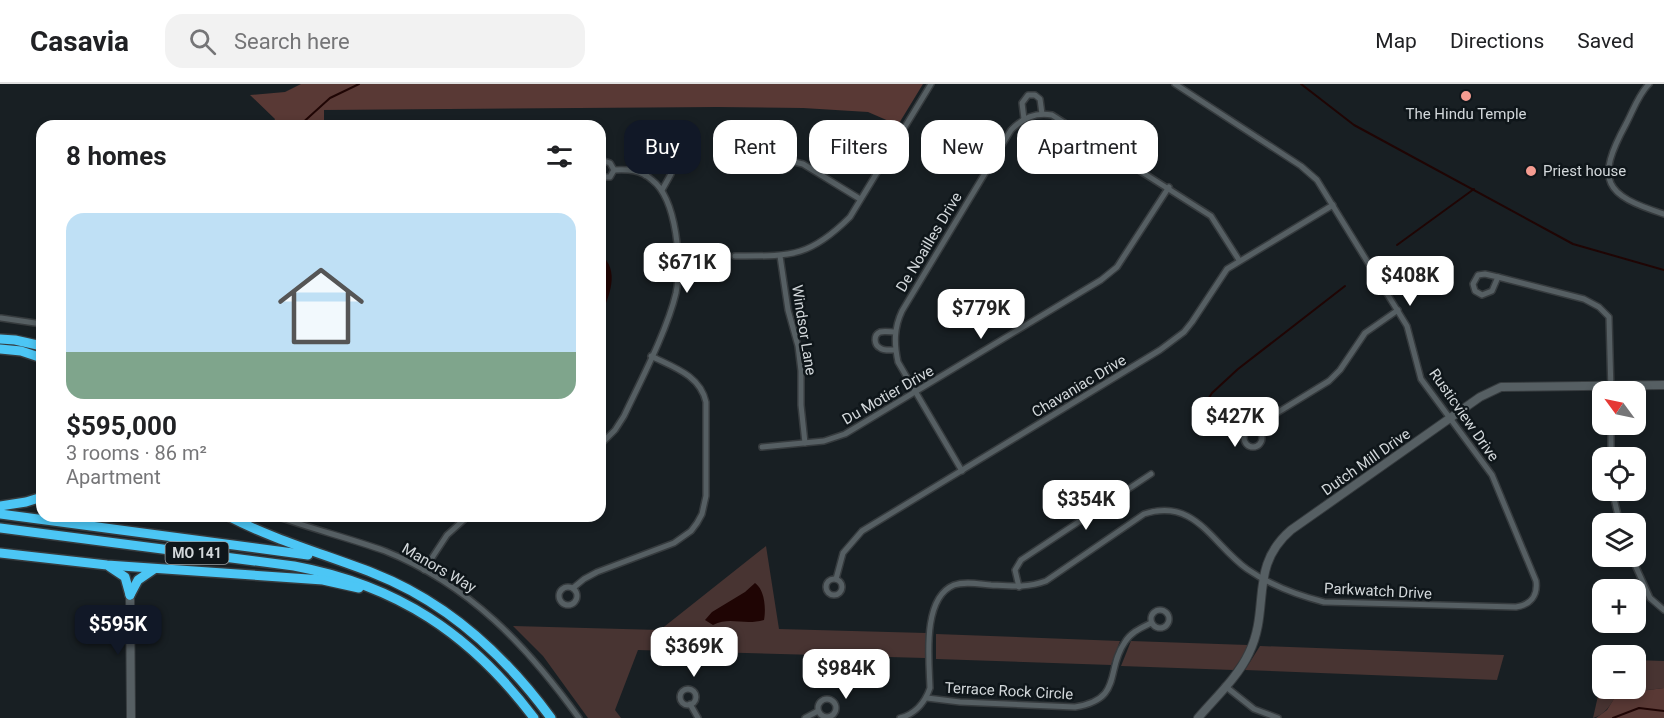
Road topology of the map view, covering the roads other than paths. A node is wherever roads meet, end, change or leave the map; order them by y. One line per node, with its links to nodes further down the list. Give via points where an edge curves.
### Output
1 (931, 84): 13 (street)
2 (1175, 84): 14 (street, Rusticview Drive, via 1309,172)
3 (1649, 84): 15 (street, via 1621,133 1608,168 1610,181 1620,196)
4 (1039, 114): 5 (street, De Noailles Drive); 5 (street, via 1040,99 1028,95 1022,103); 11 (street, via 1052,115)
5 (1024, 118): 23 (street, De Noailles Drive, via 1011,130 902,310)
6 (606, 161): 8 (street)
7 (797, 163): 13 (street)
8 (614, 170): 9 (street, via 634,170); 10 (street)
9 (645, 176): 12 (street); 12 (street, via 656,164 667,165 671,174)
10 (606, 177)
11 (1169, 188): 18 (street, via 1211,216); 34 (street, Du Motier Drive, via 1111,273)
12 (662, 190): 29 (street, via 672,220 678,275 670,312)
13 (860, 200): 17 (street, via 850,217 828,236 806,250)
14 (1333, 204): 18 (street, Chavaniac Drive); 20 (street, Rusticview Drive)
15 (1664, 214)
16 (735, 256): 17 (street)
17 (780, 256): 38 (street, Windsor Lane, via 798,346)
18 (1239, 260): 40 (street, Chavaniac Drive, via 1227,269 1192,322 1173,341)
19 (1498, 277): 19 (street, via 1478,275 1473,284 1475,291 1489,294); 30 (street, via 1584,299 1605,311 1609,317)
20 (1398, 310): 35 (street, Rusticview Drive, via 1407,326 1420,379); 36 (street, via 1365,333 1329,381 1262,422)
21 (1, 318): 22 (street)
22 (36, 323)
23 (895, 332): 27 (street, De Noailles Drive); 27 (street, via 882,332 875,340 883,350)
24 (0, 339): 25 (highway)
25 (36, 345)
26 (0, 349): 28 (highway)
27 (895, 350): 34 (street, De Noailles Drive)
28 (36, 356)
29 (651, 356): 37 (street, via 624,416); 60 (street, via 685,372 704,394 706,496 702,514 691,531 674,543 597,572)
30 (1611, 381)
31 (1664, 385): 32 (street, Dutch Mill Drive)
32 (1646, 386)
33 (1592, 389): 35 (street, Dutch Mill Drive, via 1501,387)
34 (915, 394): 38 (street, Du Motier Drive, via 845,434); 40 (street, De Noailles Drive)
35 (1451, 419): 58 (street, Dutch Mill Drive, via 1281,539 1266,562); 63 (street, Rusticview Drive, via 1497,485 1536,581)
36 (1256, 430)
37 (606, 440)
38 (805, 443): 39 (street, Du Motier Drive)
39 (762, 447)
40 (962, 471): 57 (street, Chavaniac Drive, via 862,531 843,553)
41 (1151, 474): 59 (street, via 1021,560 1015,570)
42 (36, 498): 43 (highway)
43 (0, 506)
44 (0, 514): 45 (highway, MO 141)
45 (36, 519)
46 (62, 522): 52 (highway, MO 141, via 263,548)
47 (241, 522): 52 (highway)
48 (294, 522): 56 (street, Manors Way, via 383,551)
49 (461, 522): 56 (street, via 447,535)
50 (0, 528): 62 (highway, MO 141, via 294,566 343,577)
51 (0, 551): 53 (highway)
52 (348, 564): 72 (highway, MO 141, via 410,590 460,621 503,660)
53 (107, 565): 55 (highway); 61 (highway, via 125,577)
54 (1636, 567): 64 (street, via 1650,598)
55 (155, 569): 61 (highway, via 138,580); 62 (highway, via 323,580)
56 (424, 570): 73 (street, Manors Way, via 464,594 516,639)
57 (836, 579)
58 (1263, 579): 59 (street, Parkwatch Drive, via 1242,565 1196,521 1178,511 1160,510 1144,514 1046,580); 63 (street, Parkwatch Drive, via 1295,594 1335,603 1516,608); 66 (street, Dutch Mill Drive, via 1253,643)
59 (1019, 586): 67 (street, Parkwatch Drive, via 955,584 939,596 931,620)
60 (573, 588)
61 (130, 595): 70 (street)
62 (390, 595): 71 (highway, MO 141, via 434,619 474,650)
63 (1533, 599)
64 (1664, 610)
65 (1151, 623): 67 (street, Terrace Rock Circle, via 1125,640 1113,678 1105,693 1092,703 1075,707)
66 (1225, 686): 77 (street, Dutch Mill Drive); 78 (street, via 1254,709)
67 (927, 698): 76 (street, via 908,716)
68 (690, 704): 74 (street)
69 (818, 711): 75 (street)
70 (131, 718)
71 (534, 718)
72 (551, 718)
73 (579, 718)
74 (698, 718)
75 (806, 718)
76 (900, 718)
77 (1198, 718)
78 (1278, 718)

